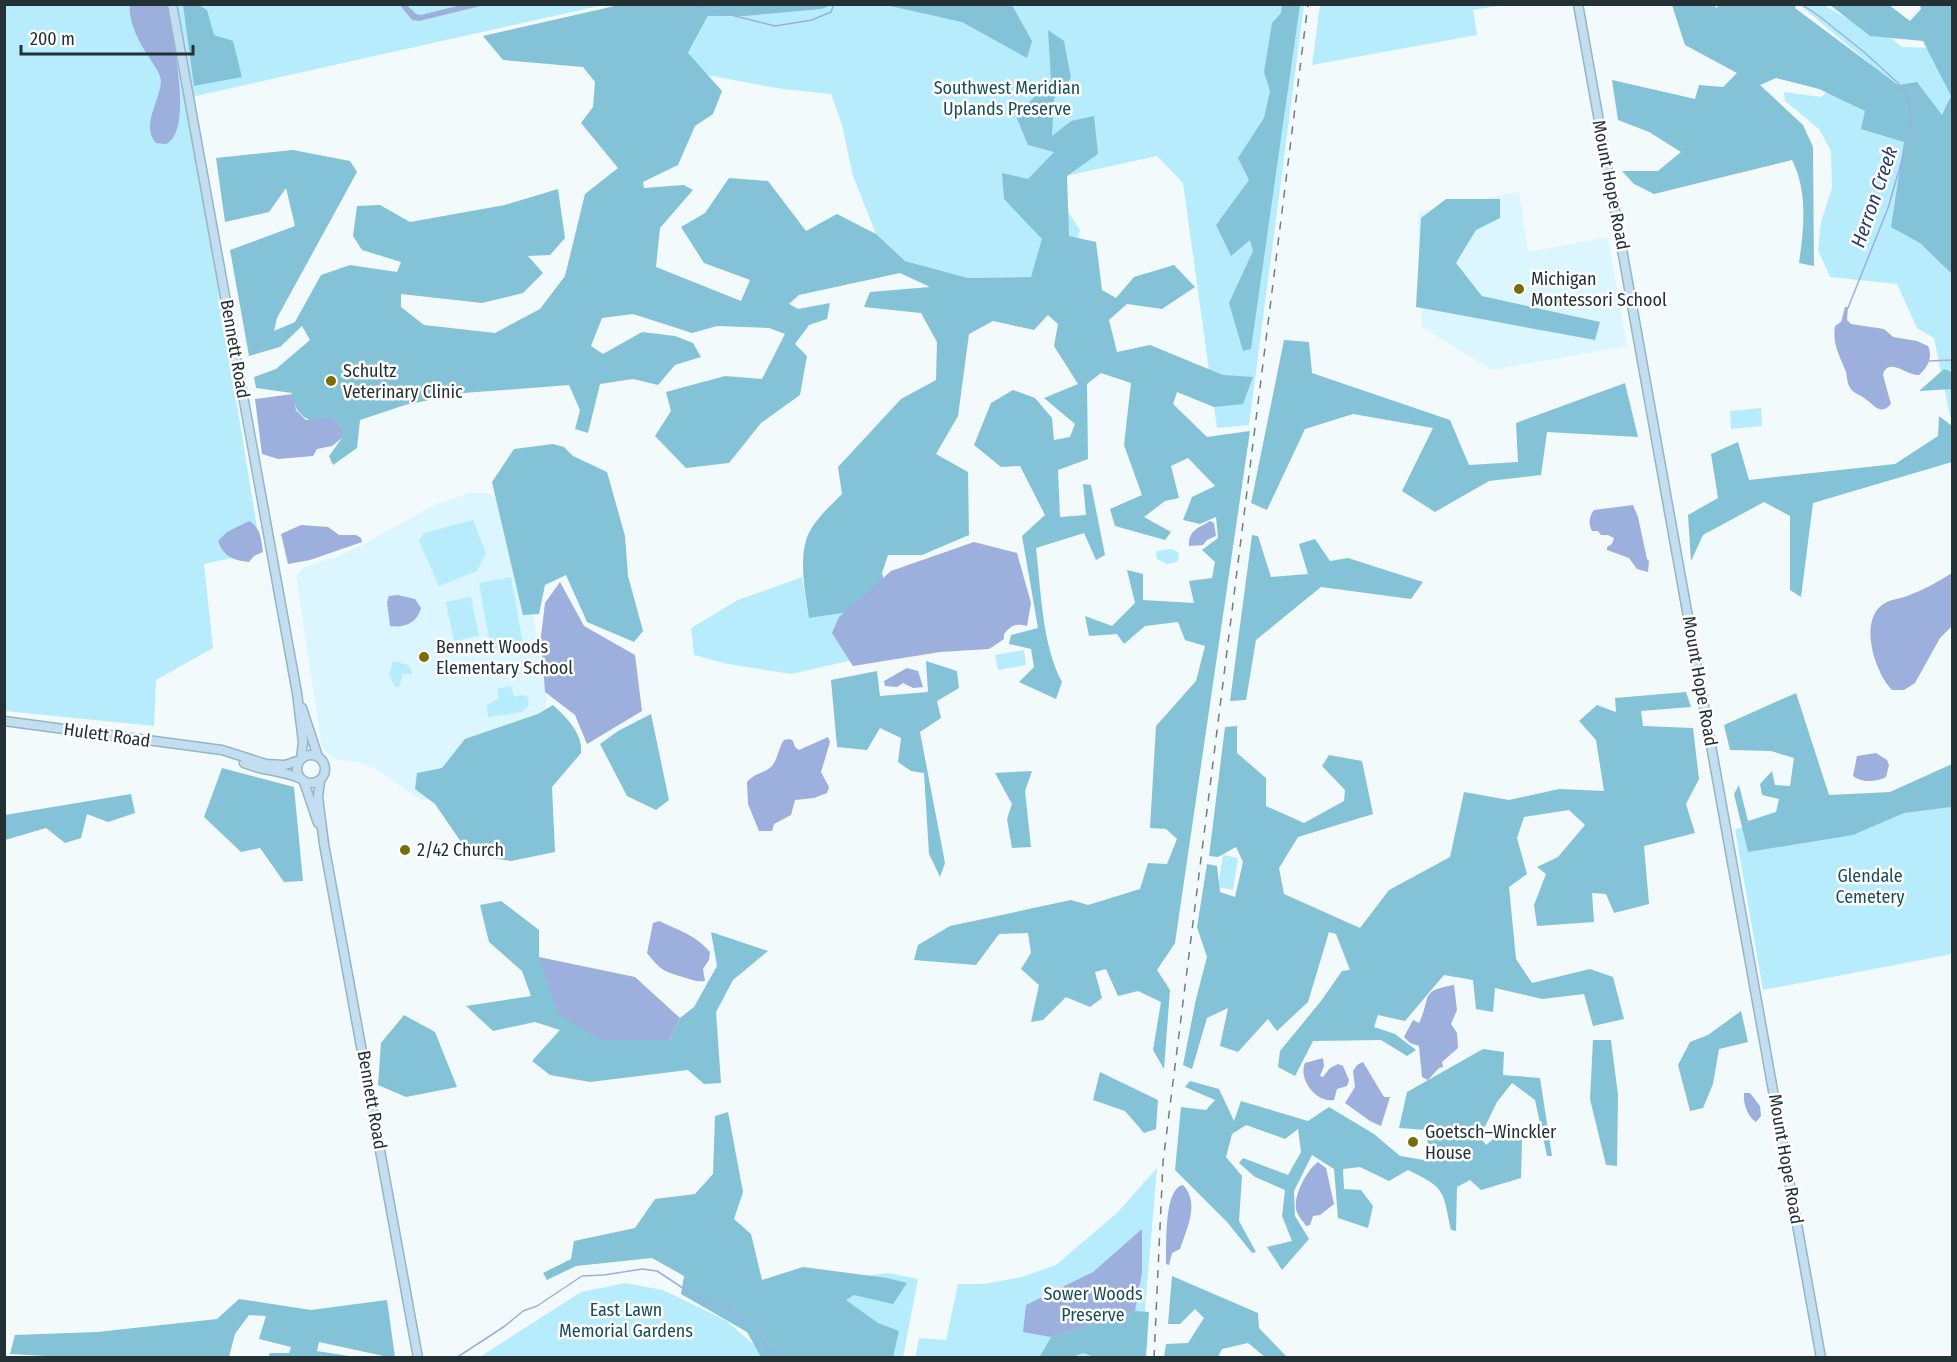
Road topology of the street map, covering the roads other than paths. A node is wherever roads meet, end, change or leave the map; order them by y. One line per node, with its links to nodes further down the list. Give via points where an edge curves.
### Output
1 (172, 4): 3 (street, Bennett Road)
2 (1578, 4): 12 (street, Mount Hope Road)
3 (297, 693): 6 (street, Bennett Road); 7 (street, Bennett Road, via 303,742)
4 (4, 721): 5 (street, Hulett Road)
5 (210, 749): 7 (street, Hulett Road, via 266,764 285,765); 8 (street, Hulett Road, via 254,767)
6 (318, 757): 7 (street, via 311,755); 9 (street, via 325,768)
7 (300, 760): 8 (street, via 297,767)
8 (302, 780): 9 (street, via 312,784); 10 (street, Bennett Road)
9 (320, 780): 10 (street, Bennett Road, via 318,797)
10 (324, 844): 11 (street, Bennett Road)
11 (418, 1358)
12 (1821, 1358)

